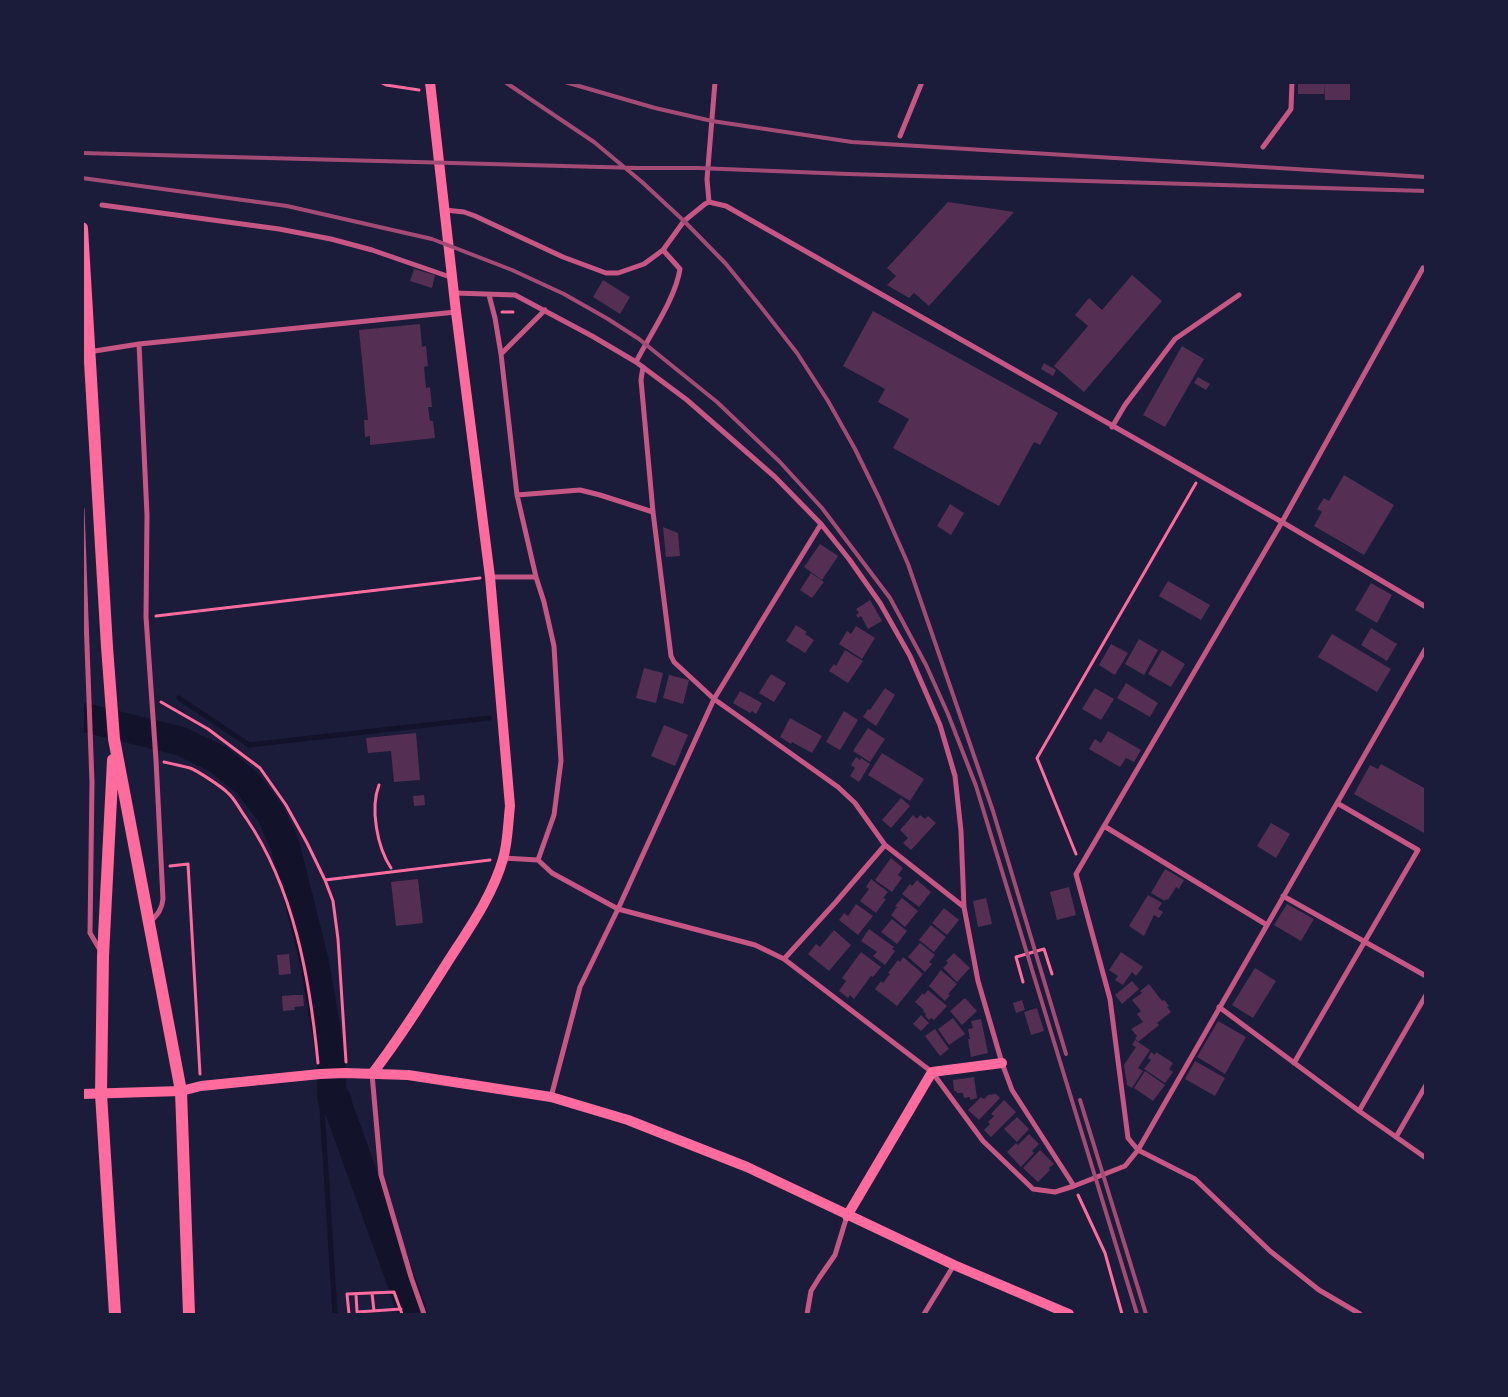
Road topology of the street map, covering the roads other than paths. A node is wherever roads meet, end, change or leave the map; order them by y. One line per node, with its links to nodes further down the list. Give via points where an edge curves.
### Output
1 (715, 82): 7 (street, via 707,179)
2 (922, 82): 5 (street)
3 (1292, 82): 6 (street, via 1291,109)
4 (430, 86): 9 (main road)
5 (900, 136)
6 (1264, 147)
7 (709, 202): 11 (street, via 684,221); 24 (street, via 730,208)
8 (102, 205): 13 (street, via 331,239)
9 (445, 210): 11 (street, via 475,216 606,273 618,273 644,264); 13 (main road)
10 (82, 228): 36 (highway)
11 (663, 250): 22 (street, via 680,269 678,280)
12 (1426, 270): 28 (street, via 1423,268)
13 (453, 278): 14 (main road)
14 (455, 293): 15 (street); 18 (main road)
15 (489, 295): 17 (street, via 515,295); 21 (street)
16 (1239, 295): 24 (street, via 1175,339)
17 (545, 310): 21 (street); 22 (street)
18 (456, 312): 19 (street); 30 (main road)
19 (139, 344): 20 (street); 45 (street, via 147,514 146,617 162,906)
20 (82, 353)
21 (501, 354): 25 (street)
22 (636, 362): 23 (street)
23 (643, 367): 27 (street, via 641,380); 29 (street, via 724,431 775,476)
24 (1112, 426): 28 (street)
25 (517, 495): 27 (street, via 580,490); 31 (street)
26 (82, 508): 33 (street)
27 (653, 512): 35 (street, via 671,656)
28 (1282, 522): 32 (street); 38 (street)
29 (821, 524): 35 (street); 43 (street, via 880,603 910,656 940,725 955,776)
30 (490, 577): 31 (street); 40 (main road, via 510,806)
31 (536, 577): 41 (street, via 554,646 560,761 554,815)
32 (1426, 607)
33 (85, 627): 48 (street, via 92,782 90,934)
34 (1426, 648): 37 (street)
35 (714, 698): 39 (street, via 838,787 855,803); 44 (street)
36 (114, 739): 45 (highway); 48 (highway)
37 (1336, 803): 42 (street); 47 (street, via 1418,850)
38 (1104, 826): 46 (street); 64 (street, via 1076,874 1110,999 1128,1138)
39 (885, 844): 43 (street); 49 (street)
40 (503, 858): 41 (street); 56 (main road, via 490,893 472,924 396,1044)
41 (538, 860): 44 (street, via 552,873)
42 (1283, 896): 46 (street); 47 (street)
43 (964, 907): 53 (street, via 978,981)
44 (618, 909): 49 (street, via 755,945); 61 (street, via 580,987)
45 (150, 922): 58 (highway)
46 (1267, 925): 52 (street)
47 (1365, 942): 50 (street); 54 (street)
48 (103, 956): 60 (highway)
49 (784, 959): 55 (street)
50 (1426, 976)
51 (1426, 995): 62 (street)
52 (1220, 1007): 54 (street); 64 (street)
53 (1002, 1063): 55 (main road); 66 (street, via 1012,1090)
54 (1294, 1063): 62 (street)
55 (932, 1072): 66 (street, via 983,1140 1034,1189 1055,1192); 67 (main road)
56 (372, 1074): 58 (main road, via 320,1074); 61 (main road, via 408,1074); 71 (street, via 381,1175)
57 (1426, 1085): 63 (street)
58 (181, 1090): 60 (main road); 70 (highway)
59 (82, 1094): 60 (main road)
60 (101, 1094): 69 (highway)
61 (552, 1097): 67 (main road, via 628,1120 747,1167)
62 (1359, 1111): 63 (street)
63 (1396, 1137): 65 (street)
64 (1138, 1150): 66 (street, via 1124,1166); 75 (street, via 1194,1179 1270,1251 1319,1290)
65 (1426, 1158)
66 (1074, 1186)
67 (847, 1216): 68 (main road); 72 (street, via 835,1255 811,1291)
68 (954, 1265): 73 (street); 74 (main road)
69 (115, 1314)
70 (188, 1314)
71 (424, 1314)
72 (806, 1314)
73 (924, 1314)
74 (1069, 1314)
75 (1360, 1314)

